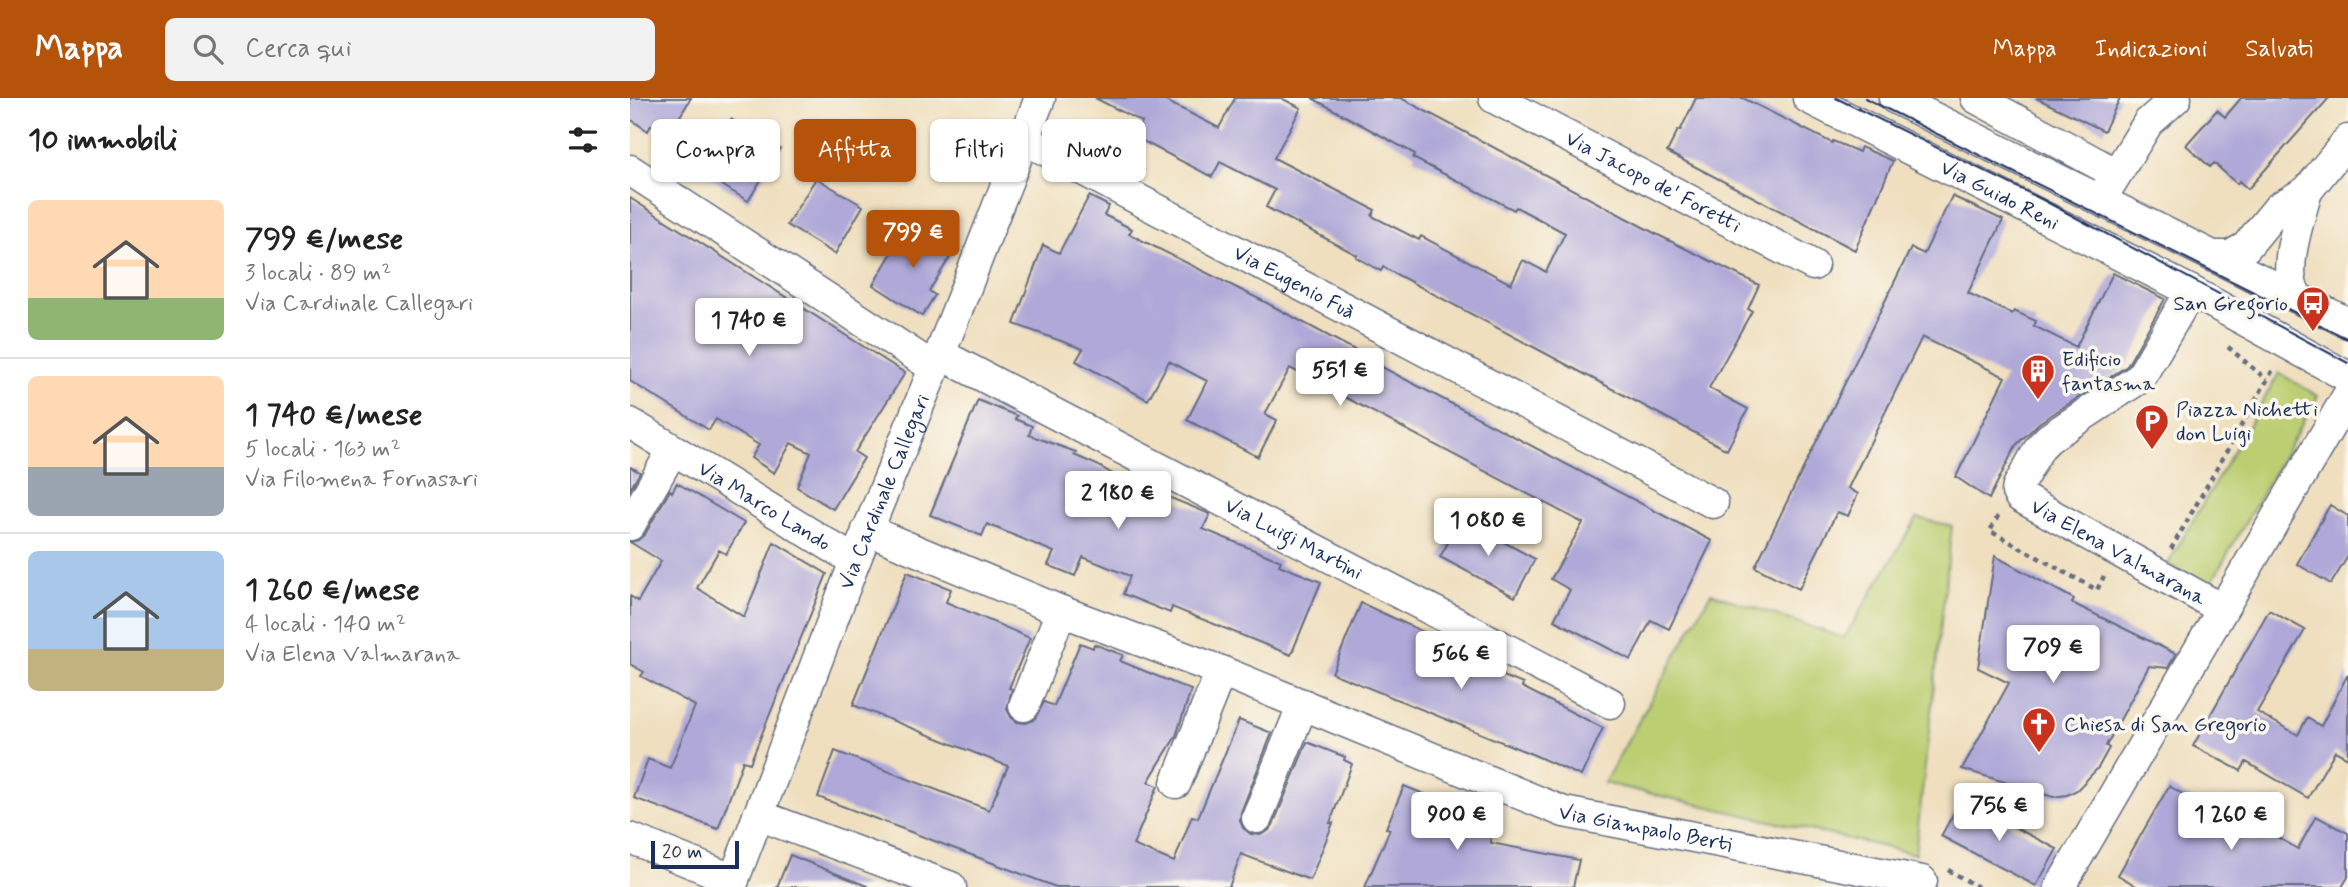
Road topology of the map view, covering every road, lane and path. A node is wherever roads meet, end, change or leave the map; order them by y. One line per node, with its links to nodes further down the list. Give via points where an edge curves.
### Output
1 (1040, 98): 7 (street, Via Cardinale Callegari)
2 (1494, 98): 16 (street, Via Jacopo de' Foretti)
3 (1808, 98): 17 (street, Via Guido Reni)
4 (1976, 98): 11 (street)
5 (2176, 98): 11 (street, via 2148,123)
6 (1904, 100): 14 (street, Via Guido Reni)
7 (1028, 129)
8 (2348, 140): 13 (street)
9 (1028, 141): 29 (street, Via Eugenio Fuà)
10 (630, 170): 21 (street, Via Luigi Martini)
11 (2115, 173): 14 (street)
12 (1007, 182): 21 (street, Via Cardinale Callegari)
13 (2307, 191): 15 (street, via 2278,208 2239,253); 18 (street, via 2290,264 2291,286)
14 (2101, 201): 15 (street, Via Guido Reni)
15 (2214, 256): 18 (street, Via Guido Reni)
16 (1813, 265)
17 (2191, 291): 23 (street, Via Guido Reni); 28 (street, via 2140,378 2049,438)
18 (2299, 298): 19 (street, Via Guido Reni)
19 (2348, 323)
20 (2236, 341): 24 (path, via 2226,345)
21 (937, 361): 31 (street, Via Cardinale Callegari); 38 (street, Via Luigi Martini)
22 (2272, 371): 24 (path)
23 (2348, 377)
24 (2267, 380): 32 (path)
25 (2348, 396): 35 (street, Via Elena Valmarana)
26 (630, 424): 27 (street, Via Marco Lando)
27 (673, 450): 30 (street); 33 (street, Via Marco Lando)
28 (2017, 492): 34 (path, via 2011,493 1990,531 2097,590); 35 (street, Via Elena Valmarana)
29 (1713, 503)
30 (630, 525)
31 (867, 530): 33 (street, Via Cardinale Callegari); 36 (street, Via Giampaolo Berti)
32 (2171, 550)
33 (855, 561): 42 (street, Via Cardinale Callegari)
34 (2106, 572)
35 (2222, 609): 48 (street, Via Elena Valmarana)
36 (1061, 611): 37 (street, Via Giampaolo Berti); 40 (street)
37 (1221, 671): 39 (street, Via Giampaolo Berti); 41 (street)
38 (1610, 703)
39 (1303, 704): 43 (street); 45 (street, Via Giampaolo Berti, via 1564,812)
40 (1024, 706)
41 (1175, 783)
42 (758, 814): 46 (street, Via Cardinale Callegari); 47 (street)
43 (1257, 818)
44 (630, 838): 46 (street)
45 (1922, 881)
46 (733, 883)
47 (951, 887)
48 (2060, 887)

